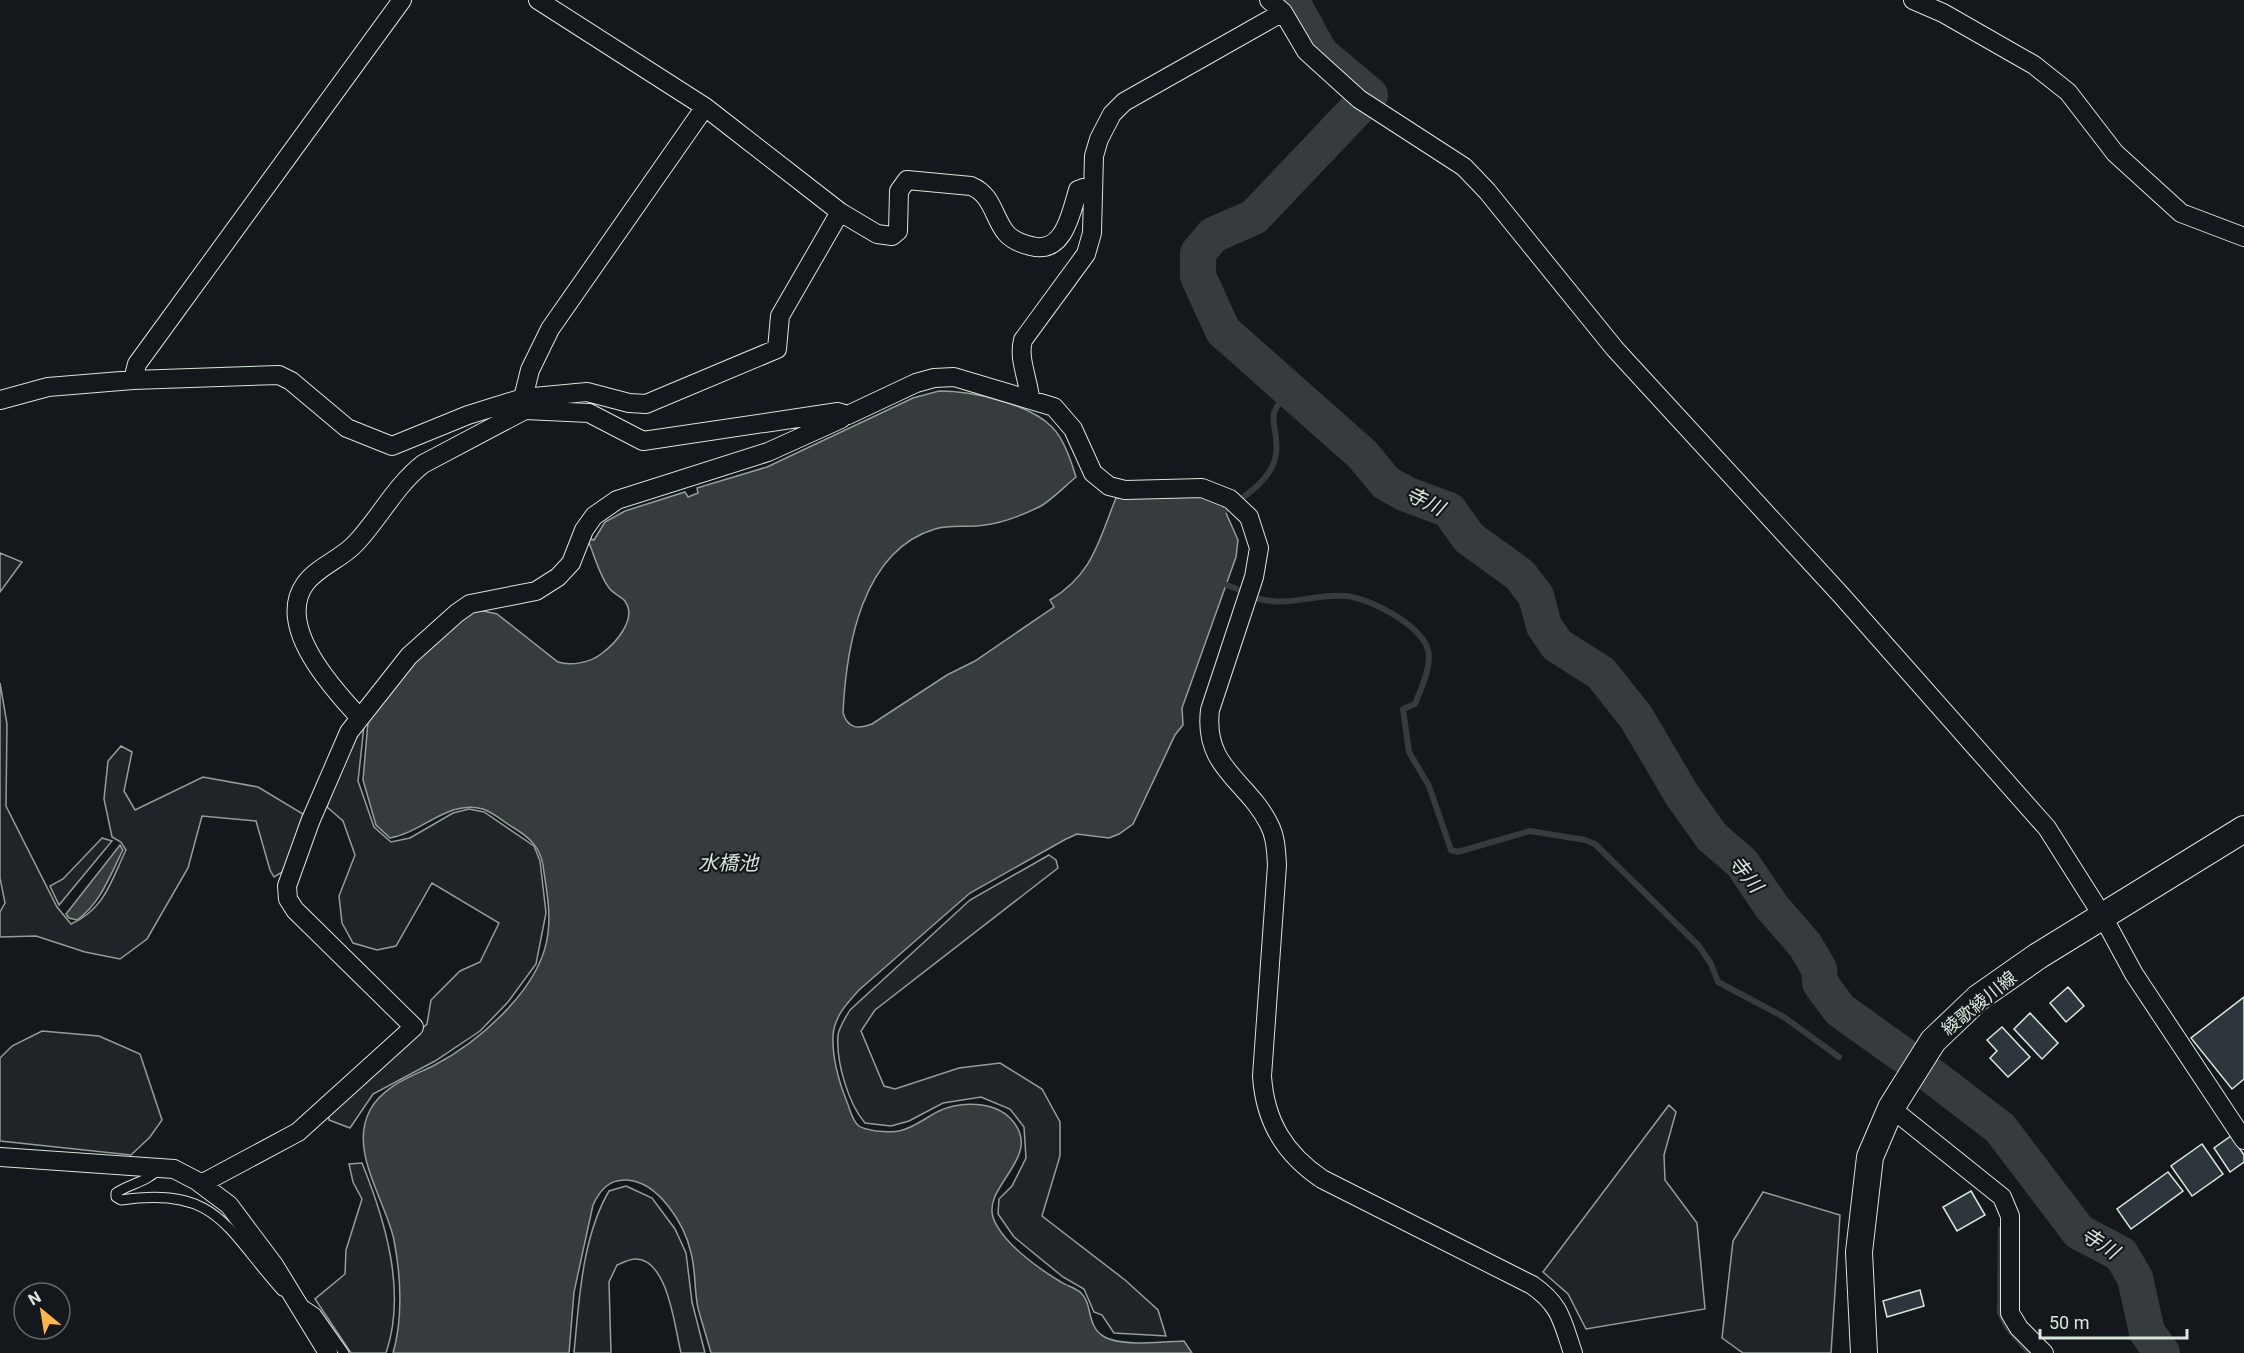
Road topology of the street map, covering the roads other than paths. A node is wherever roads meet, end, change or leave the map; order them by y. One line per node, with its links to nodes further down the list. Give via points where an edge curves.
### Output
1 (402, 0): 9 (street, via 137,364)
2 (538, 0): 5 (street)
3 (1913, 0): 8 (street, via 2034,65 2068,92 2115,153 2181,213)
4 (1276, 6): 6 (street, via 1124,102 1112,114 1099,139); 16 (street, via 1306,51 1363,102 1464,167 1487,191 1615,349 1841,595 2047,828)
5 (705, 107): 7 (street); 12 (street, via 550,329 530,370)
6 (1092, 185): 7 (street, via 1078,190 1063,235 1051,245 1037,248 1018,243 1006,233 988,199 980,189 971,186 907,180 899,191 898,231 892,236 877,234); 10 (street, via 1092,233 1086,254 1023,340 1020,353)
7 (840, 212): 12 (street, via 780,316 777,349 646,404 587,392)
8 (2244, 237)
9 (133, 380): 11 (street, via 48,387); 12 (street, via 279,375 347,428 392,446 468,415)
10 (1030, 398): 13 (street, via 954,377 934,378); 25 (street, via 1054,407 1065,417 1093,473 1109,486 1125,490 1202,488 1250,517 1259,548 1254,577 1209,722 1214,752 1270,825 1276,844 1262,1076 1268,1112 1286,1148 1322,1179 1551,1298)
11 (0, 399)
12 (524, 404): 13 (street, via 589,413 643,441 838,412); 14 (street, via 409,475 354,545 306,582 299,594 299,627 306,645 322,674)
13 (848, 415): 14 (street, via 768,452 617,500 594,516 571,563 558,577 536,591 470,604 457,613 409,656)
14 (360, 718): 21 (street, via 349,732 310,822 287,885 288,899 414,1027 298,1132)
15 (2244, 829): 16 (main road, 綾歌綾川線)
16 (2102, 915): 17 (main road, 綾歌綾川線, via 1978,998 1933,1041); 18 (street, via 2134,974)
17 (1891, 1108): 26 (main road, 綾歌綾川線, via 1870,1157 1863,1204 1859,1252); 27 (street, via 2002,1197 2010,1216 2010,1313)
18 (2244, 1140)
19 (0, 1157): 20 (street)
20 (159, 1168): 21 (street, via 174,1169); 22 (lane, via 152,1177 123,1188 116,1197 121,1200 154,1195 203,1206 221,1219 282,1291)
21 (201, 1184): 22 (street, via 229,1205)
22 (294, 1299): 23 (street); 24 (lane, via 316,1313)
23 (328, 1353)
24 (344, 1353)
25 (1573, 1353)
26 (1864, 1353)
27 (2044, 1353)

